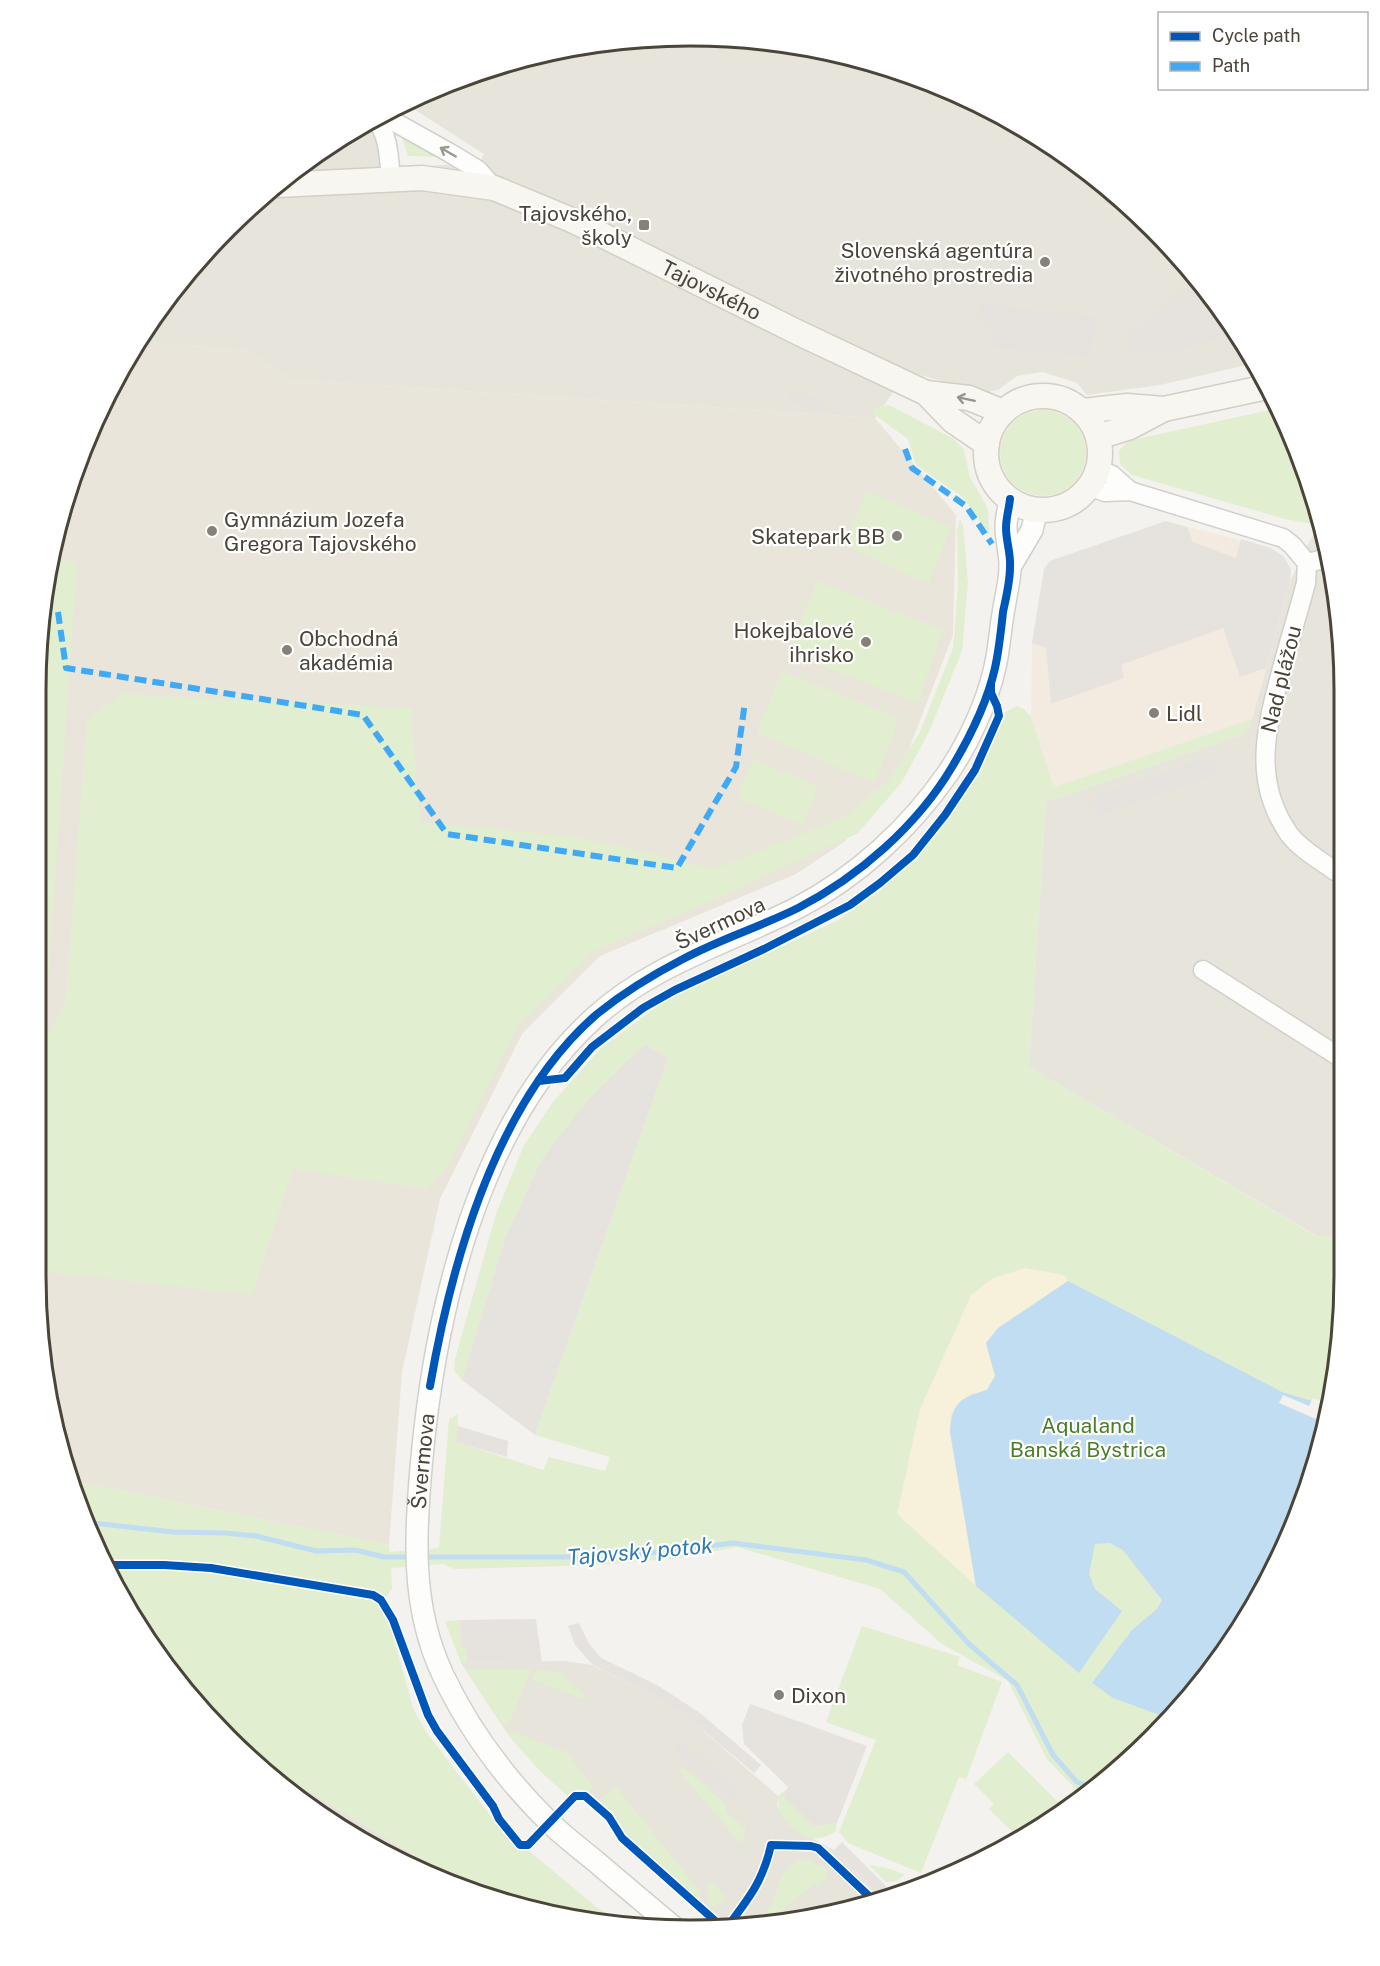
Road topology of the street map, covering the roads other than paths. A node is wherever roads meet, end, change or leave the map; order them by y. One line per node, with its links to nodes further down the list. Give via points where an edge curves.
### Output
1 (391, 120): 5 (street, Tajovského, one-way to 1, via 478,170)
2 (381, 126): 3 (street)
3 (391, 180): 4 (main road, Tajovského); 5 (main road, Tajovského, via 422,178)
4 (292, 184)
5 (494, 188): 7 (main road, Tajovského, via 574,221)
6 (1258, 389): 8 (main road)
7 (926, 393): 10 (main road, Tajovského, one-way to 7, via 969,398); 12 (main road, Tajovského, via 951,420)
8 (1164, 409): 9 (main road, via 1127,406); 11 (main road, via 1130,427)
9 (1083, 411): 10 (main road, via 1064,400 1043,396 1027,398); 11 (main road)
10 (1003, 412): 12 (main road, via 992,427)
11 (1098, 437): 13 (main road, via 1100,454)
12 (987, 444): 14 (main road, via 990,473)
13 (1094, 477): 15 (main road, via 1079,497 1067,504); 17 (street, via 1105,492 1130,491 1283,538)
14 (1010, 500): 15 (main road); 18 (street, Švermova, via 1006,526)
15 (1037, 509): 18 (street, Švermova, via 1032,530)
16 (1320, 560): 17 (street)
17 (1307, 563): 19 (street, Nad plážou, via 1306,584 1268,722 1264,758 1276,811 1291,836)
18 (1010, 567): 22 (street, Švermova, via 995,666 987,693 951,769 926,803 897,836 838,884 799,907 684,958 614,1001 573,1037 504,1139 460,1252 449,1293 430,1386 416,1518 421,1613 428,1638 457,1704 518,1789 550,1823)
19 (1334, 870)
20 (1203, 970): 21 (street)
21 (1334, 1054)
22 (664, 1919)

